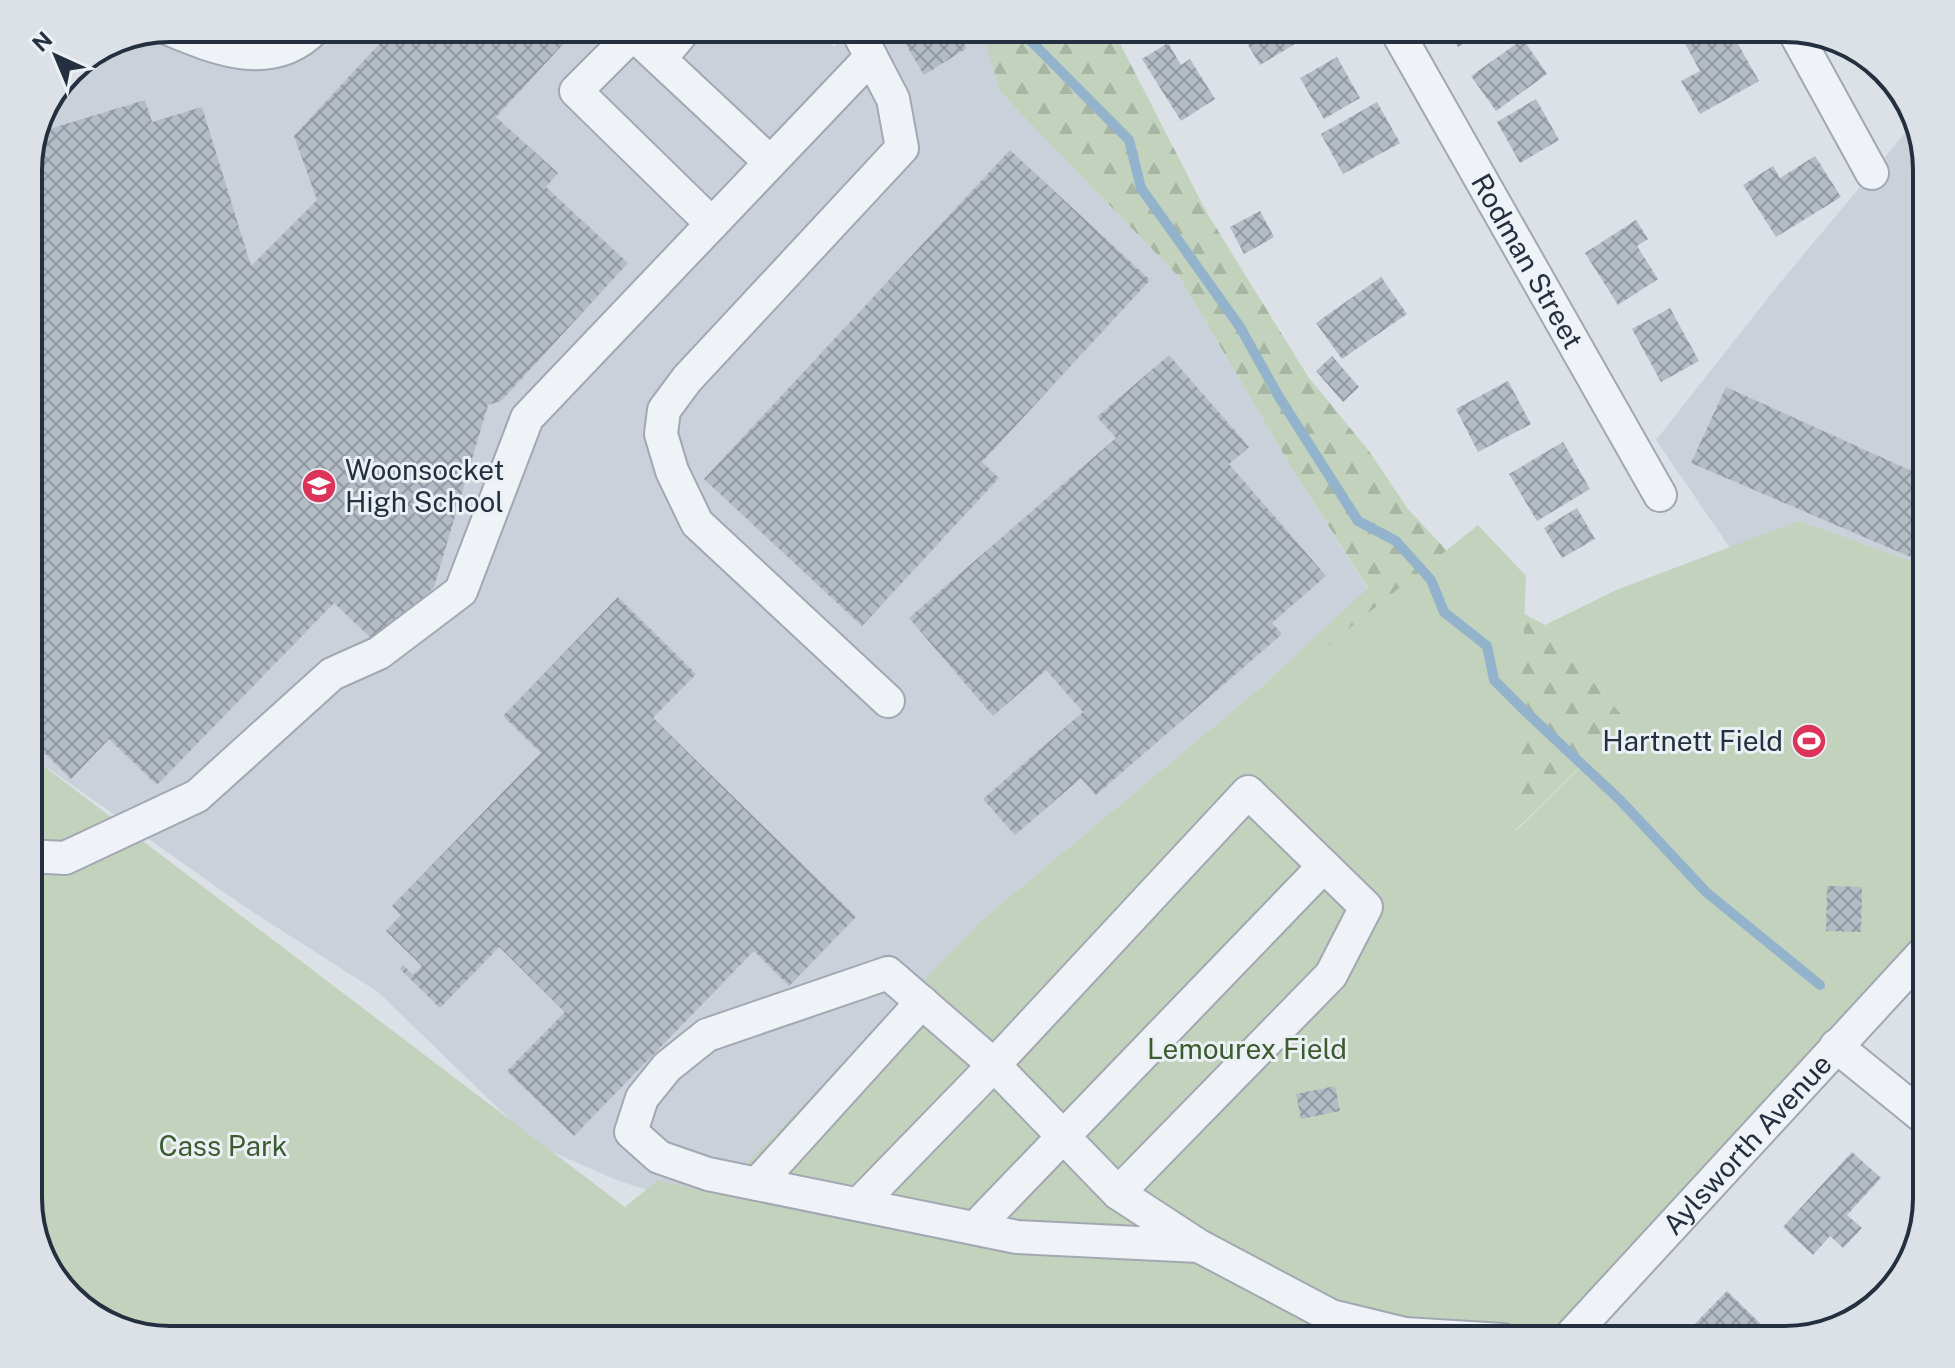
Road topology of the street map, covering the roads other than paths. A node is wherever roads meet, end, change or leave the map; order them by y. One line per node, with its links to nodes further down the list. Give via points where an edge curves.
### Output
1 (200, 42): 2 (street, via 222,51 269,55)
2 (296, 42)
3 (625, 42): 13 (street, via 576,91)
4 (642, 42): 10 (street)
5 (674, 42): 10 (street)
6 (863, 42): 9 (street)
7 (1403, 42): 14 (street, Rodman Street)
8 (1801, 43): 12 (street)
9 (871, 57): 11 (street); 15 (street, via 893,99 902,148 687,379 664,410 661,434 697,523)
10 (660, 59): 11 (street)
11 (770, 162): 13 (street)
12 (1872, 173)
13 (712, 224): 16 (street, via 527,418 461,591 379,653 332,674 197,796 65,858)
14 (1660, 495)
15 (888, 701)
16 (42, 857)
17 (1324, 866): 21 (street, via 1248,792); 23 (street); 25 (street, via 1366,907 1331,975)
18 (1913, 964): 20 (street, Aylsworth Avenue)
19 (922, 1002): 21 (street); 24 (street); 24 (street, via 888,973 707,1035 667,1067 642,1098 631,1132 659,1157)
20 (1836, 1046): 22 (street); 30 (street, Aylsworth Avenue)
21 (994, 1065): 23 (street); 26 (street)
22 (1913, 1109)
23 (1065, 1136): 25 (street); 27 (street)
24 (757, 1184): 26 (street)
25 (1118, 1193): 28 (street)
26 (859, 1204): 27 (street)
27 (975, 1228): 28 (street, via 1017,1237)
28 (1199, 1246): 29 (street, via 1331,1316)
29 (1372, 1326)
30 (1580, 1326)

